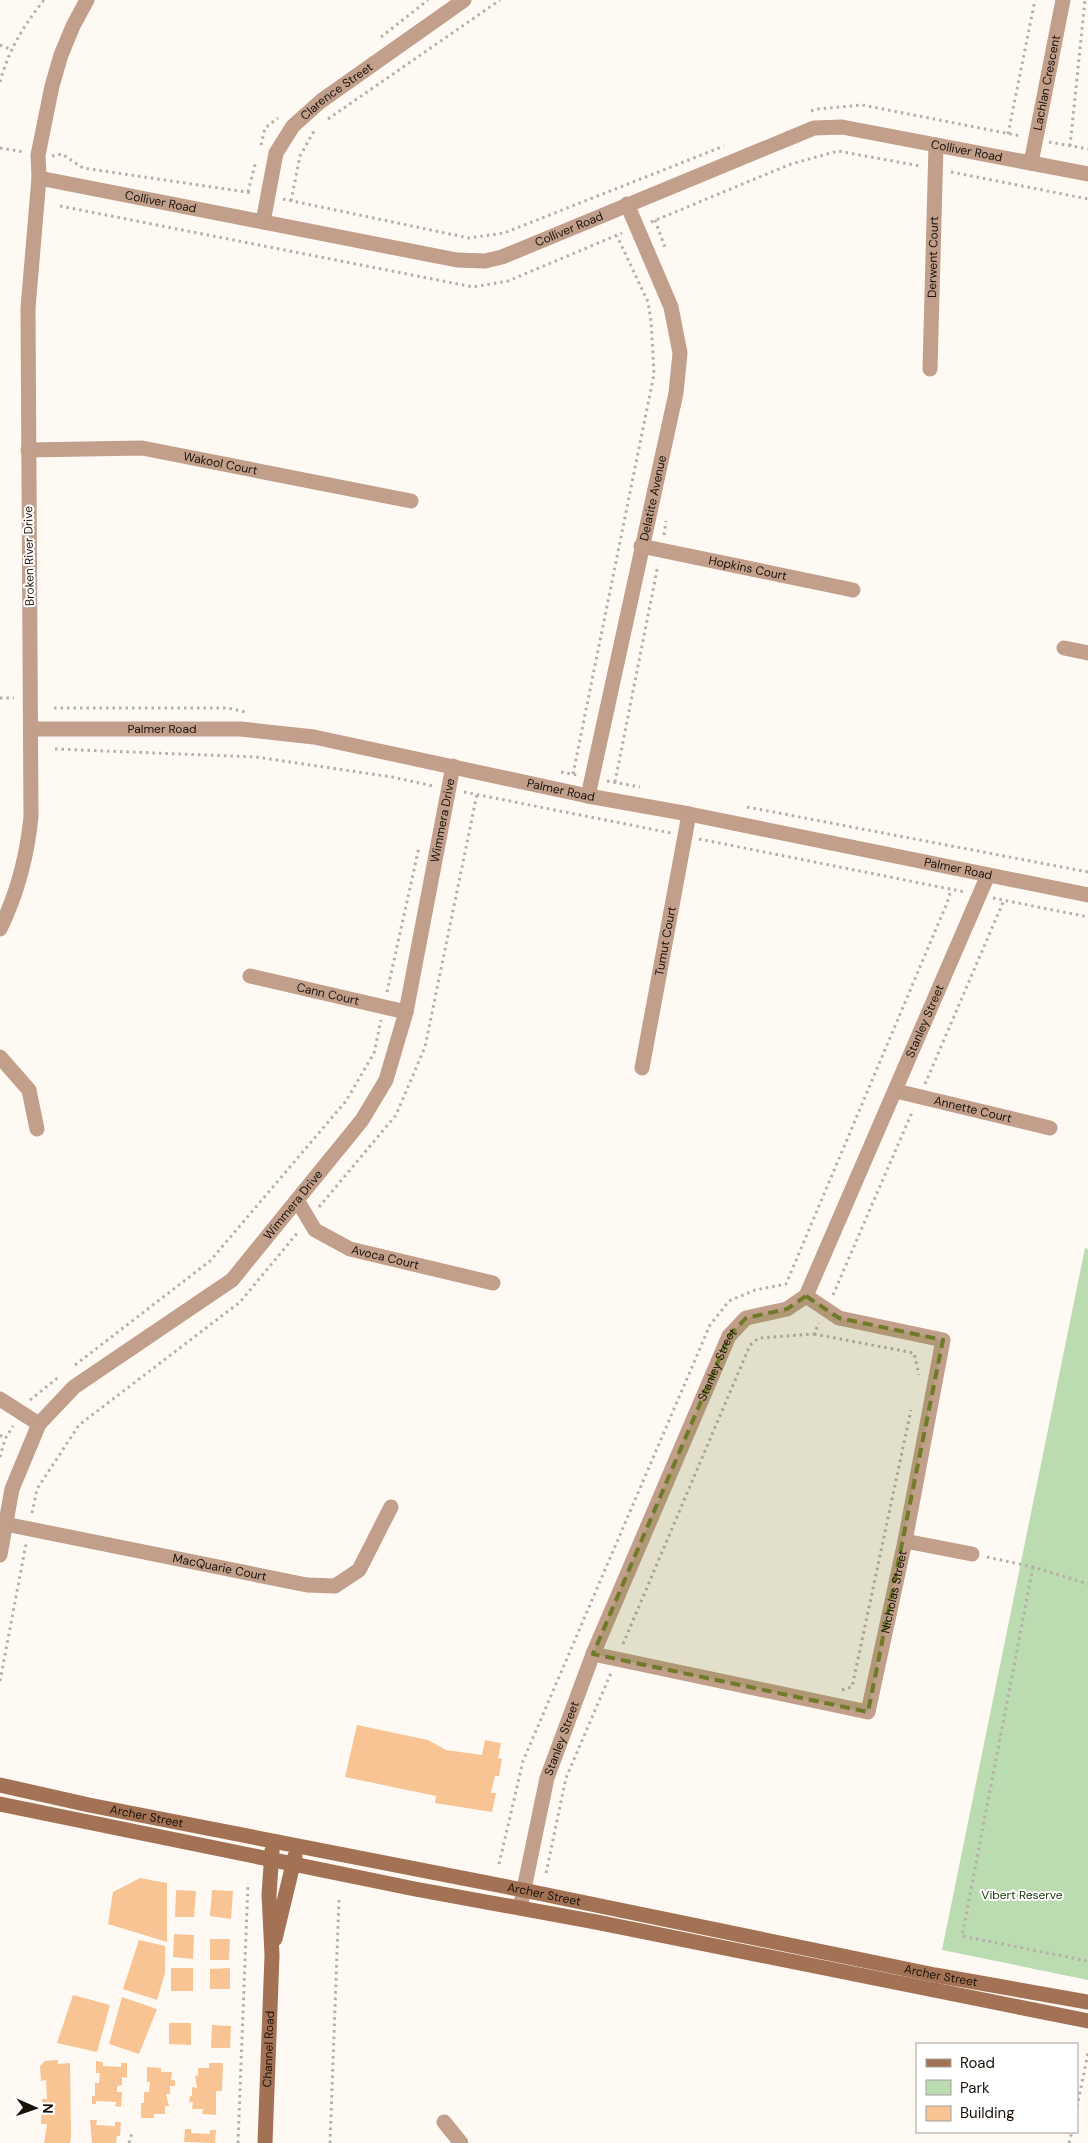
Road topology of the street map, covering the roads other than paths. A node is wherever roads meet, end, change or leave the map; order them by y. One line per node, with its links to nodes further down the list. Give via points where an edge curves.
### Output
1 (87, 0): 7 (street, Broken River Drive, via 73,26 52,86 46,156)
2 (464, 0): 9 (street, Clarence Street, via 321,101 293,126 276,153)
3 (1063, 0): 5 (street, Lachlan Crescent)
4 (936, 145): 5 (street, Colliver Road); 8 (street, Colliver Road, via 842,127 814,128); 10 (street, Derwent Court)
5 (1031, 163): 6 (street, Colliver Road)
6 (1088, 174)
7 (39, 178): 9 (street, Colliver Road); 11 (street, Broken River Drive, via 28,308)
8 (627, 204): 9 (street, Colliver Road, via 502,257 475,261); 13 (street, Delatite Avenue, via 671,307 680,353 676,393)
9 (264, 222)
10 (930, 369)
11 (28, 450): 12 (street, Wakool Court, via 142,448); 17 (street, Broken River Drive)
12 (411, 501)
13 (641, 546): 14 (street, Hopkins Court); 19 (street, Delatite Avenue)
14 (853, 590)
15 (1064, 648): 16 (street)
16 (1088, 653)
17 (31, 729): 18 (street, Palmer Road, via 241,729 314,737); 23 (street, Broken River Drive, via 28,848 11,907)
18 (453, 766): 19 (street, Palmer Road); 25 (street, Wimmera Drive)
19 (588, 796): 20 (street, Palmer Road)
20 (689, 814): 21 (street, Palmer Road); 27 (street, Tumut Court)
21 (988, 875): 22 (street, Palmer Road); 28 (street, Stanley Street)
22 (1087, 891)
23 (0, 929)
24 (250, 976): 25 (street, Cann Court)
25 (406, 1012): 31 (street, Wimmera Drive, via 386,1080 362,1120)
26 (0, 1057): 30 (street, via 28,1090)
27 (642, 1068)
28 (896, 1091): 29 (street, Annette Court); 33 (street, Stanley Street)
29 (1050, 1128)
30 (37, 1129)
31 (297, 1200): 32 (street, Avoca Court, via 315,1230 350,1249); 35 (street, Wimmera Drive, via 232,1280 74,1387)
32 (493, 1283)
33 (806, 1296): 38 (street, Nicholas Street, via 839,1318 943,1340); 41 (street, Stanley Street, via 788,1309 746,1318 729,1336)
34 (0, 1399): 35 (street)
35 (40, 1424): 37 (street, Wimmera Drive, via 12,1489)
36 (391, 1507): 37 (street, MacQuarie Court, via 359,1570 335,1586 307,1586)
37 (6, 1524): 40 (street, Wimmera Drive)
38 (905, 1541): 39 (street); 41 (street, Nicholas Street, via 868,1712)
39 (972, 1554)
40 (0, 1555)
41 (593, 1654): 52 (street, Stanley Street, via 546,1778)
42 (0, 1785): 44 (main road, Archer Street)
43 (0, 1804): 45 (main road, Archer Street)
44 (89, 1805): 45 (main road); 46 (main road, Archer Street)
45 (85, 1821): 48 (main road, Archer Street)
46 (274, 1842): 47 (main road, Archer Street); 48 (main road, Channel Road)
47 (297, 1846): 49 (main road, Channel Road); 50 (main road, Archer Street)
48 (270, 1860): 49 (main road, Archer Street); 57 (main road, Channel Road)
49 (294, 1865): 51 (main road, Archer Street); 57 (main road, Channel Road)
50 (418, 1870): 51 (main road); 52 (main road, Archer Street)
51 (415, 1889): 53 (main road, Archer Street)
52 (523, 1890): 53 (street, Stanley Street); 54 (main road, Archer Street)
53 (520, 1908): 55 (main road, Archer Street)
54 (658, 1917): 55 (main road); 56 (main road, Archer Street)
55 (654, 1935): 58 (main road, Archer Street)
56 (824, 1952): 58 (main road); 59 (main road, Archer Street)
57 (272, 1955): 64 (main road, Channel Road)
58 (821, 1968): 61 (main road, Archer Street)
59 (995, 1986): 60 (main road, Archer Street); 61 (main road)
60 (1088, 2002)
61 (992, 2003): 62 (main road, Archer Street)
62 (1088, 2021)
63 (444, 2122): 65 (street)
64 (265, 2143)
65 (461, 2143)

